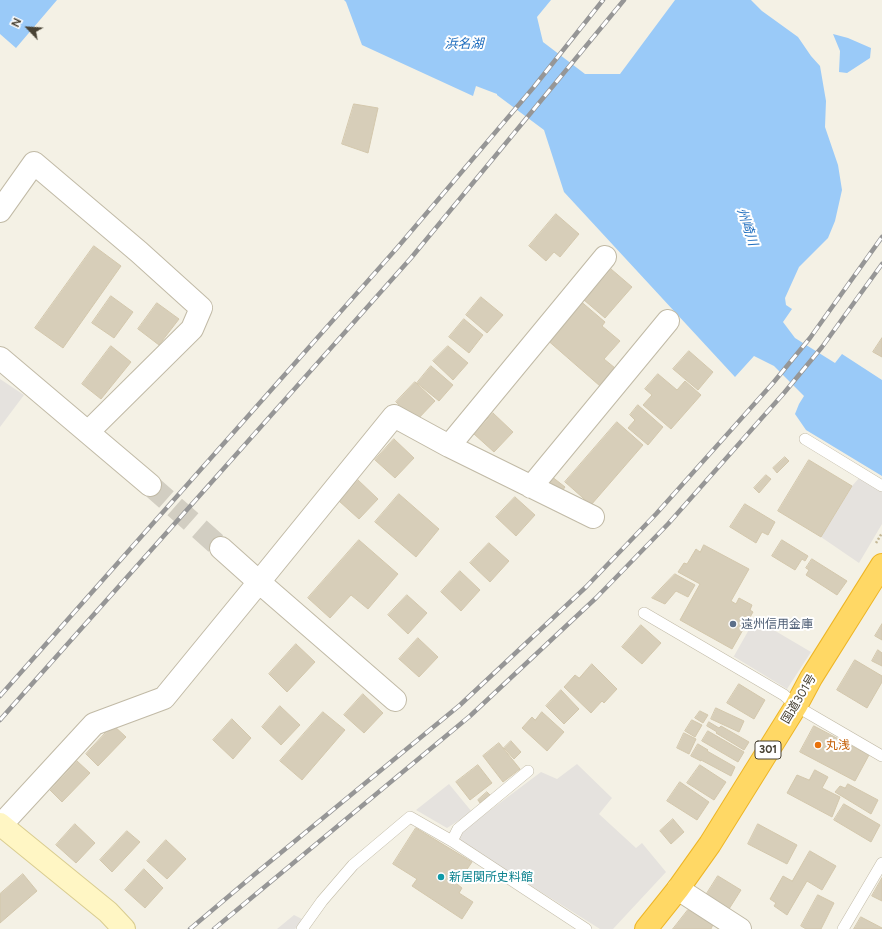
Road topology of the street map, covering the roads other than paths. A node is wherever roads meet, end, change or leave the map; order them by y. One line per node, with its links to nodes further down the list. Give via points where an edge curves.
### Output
1 (0, 210): 5 (street, via 34,163 202,308 192,329)
2 (605, 257): 7 (street)
3 (668, 321): 10 (street)
4 (0, 358): 5 (street)
5 (88, 432): 8 (street)
6 (805, 439): 9 (lane)
7 (449, 446): 10 (street); 14 (street, via 394,416)
8 (150, 484)
9 (882, 486)
10 (531, 487): 11 (street)
11 (593, 517)
12 (221, 548): 14 (street)
13 (882, 565): 17 (highway, 国道301号 / 301)
14 (259, 582): 16 (street); 20 (street, via 164,698 94,724)
15 (644, 612): 17 (lane, via 784,695)
16 (395, 700)
17 (796, 706): 18 (lane); 23 (highway, 国道301号 / 301, via 710,844)
18 (882, 756)
19 (528, 771): 21 (lane, via 458,829)
20 (0, 824): 24 (street, via 108,912)
21 (452, 841): 25 (lane, via 410,817 353,865); 26 (lane)
22 (882, 863): 29 (lane)
23 (678, 889): 27 (highway, 国道301号 / 301); 28 (street)
24 (124, 929)
25 (302, 929)
26 (586, 929)
27 (646, 929)
28 (740, 929)
29 (843, 929)

